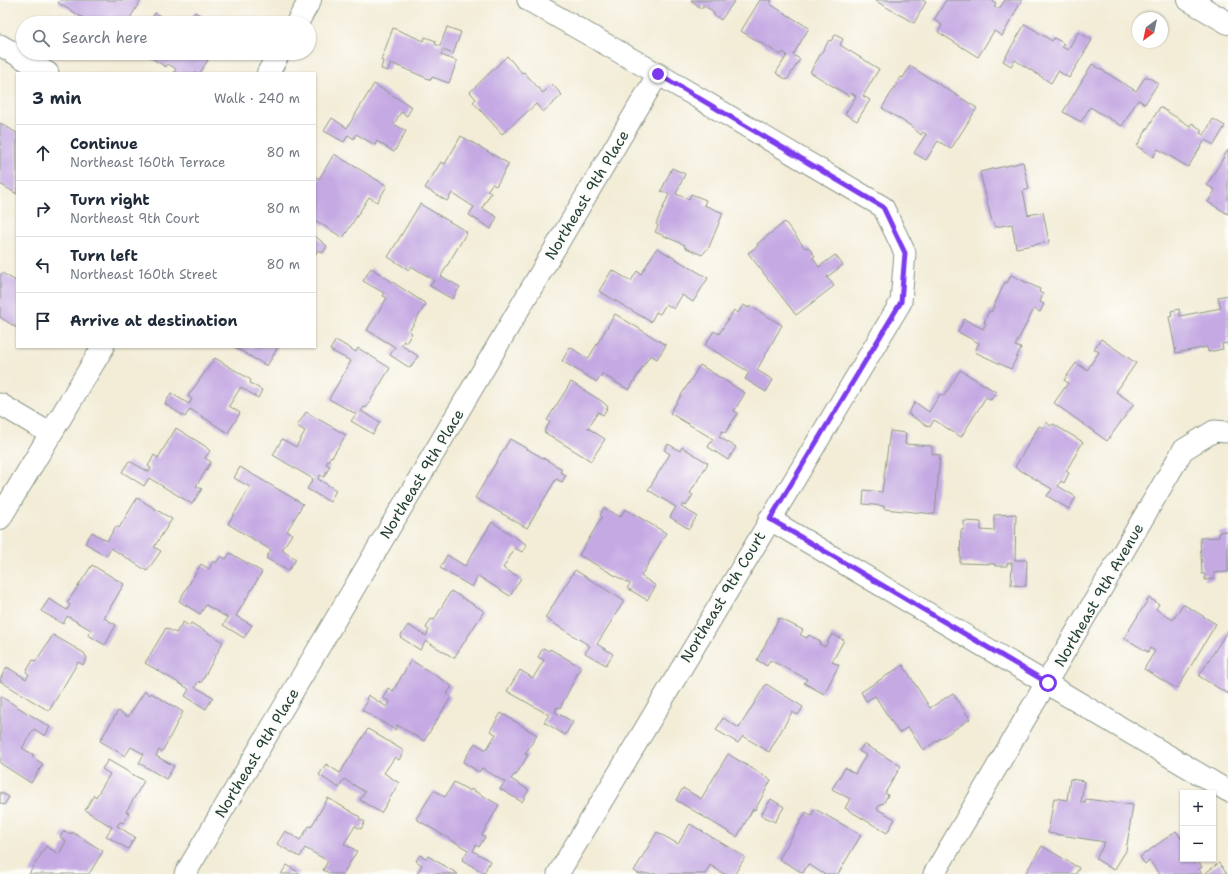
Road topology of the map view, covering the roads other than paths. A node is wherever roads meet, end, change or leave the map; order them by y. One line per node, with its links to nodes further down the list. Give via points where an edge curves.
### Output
1 (310, 0): 4 (street)
2 (528, 0): 12 (street)
3 (1189, 0): 5 (street)
4 (301, 16)
5 (1228, 23)
6 (0, 46): 7 (street)
7 (16, 55)
8 (25, 60): 10 (street)
9 (275, 60): 11 (street)
10 (46, 72)
11 (269, 72)
12 (658, 74): 18 (street, Northeast 9th Court, via 883,207 905,253 901,302); 21 (street, Northeast 9th Place)
13 (102, 348): 16 (street)
14 (0, 404): 16 (street)
15 (1221, 432): 19 (street, Northeast 9th Avenue, via 1183,450)
16 (51, 434): 17 (street)
17 (0, 518)
18 (770, 519): 19 (street); 22 (street, Northeast 9th Court)
19 (1048, 683): 20 (street); 23 (street, Northeast 9th Avenue)
20 (1228, 791)
21 (185, 874)
22 (558, 874)
23 (934, 874)

